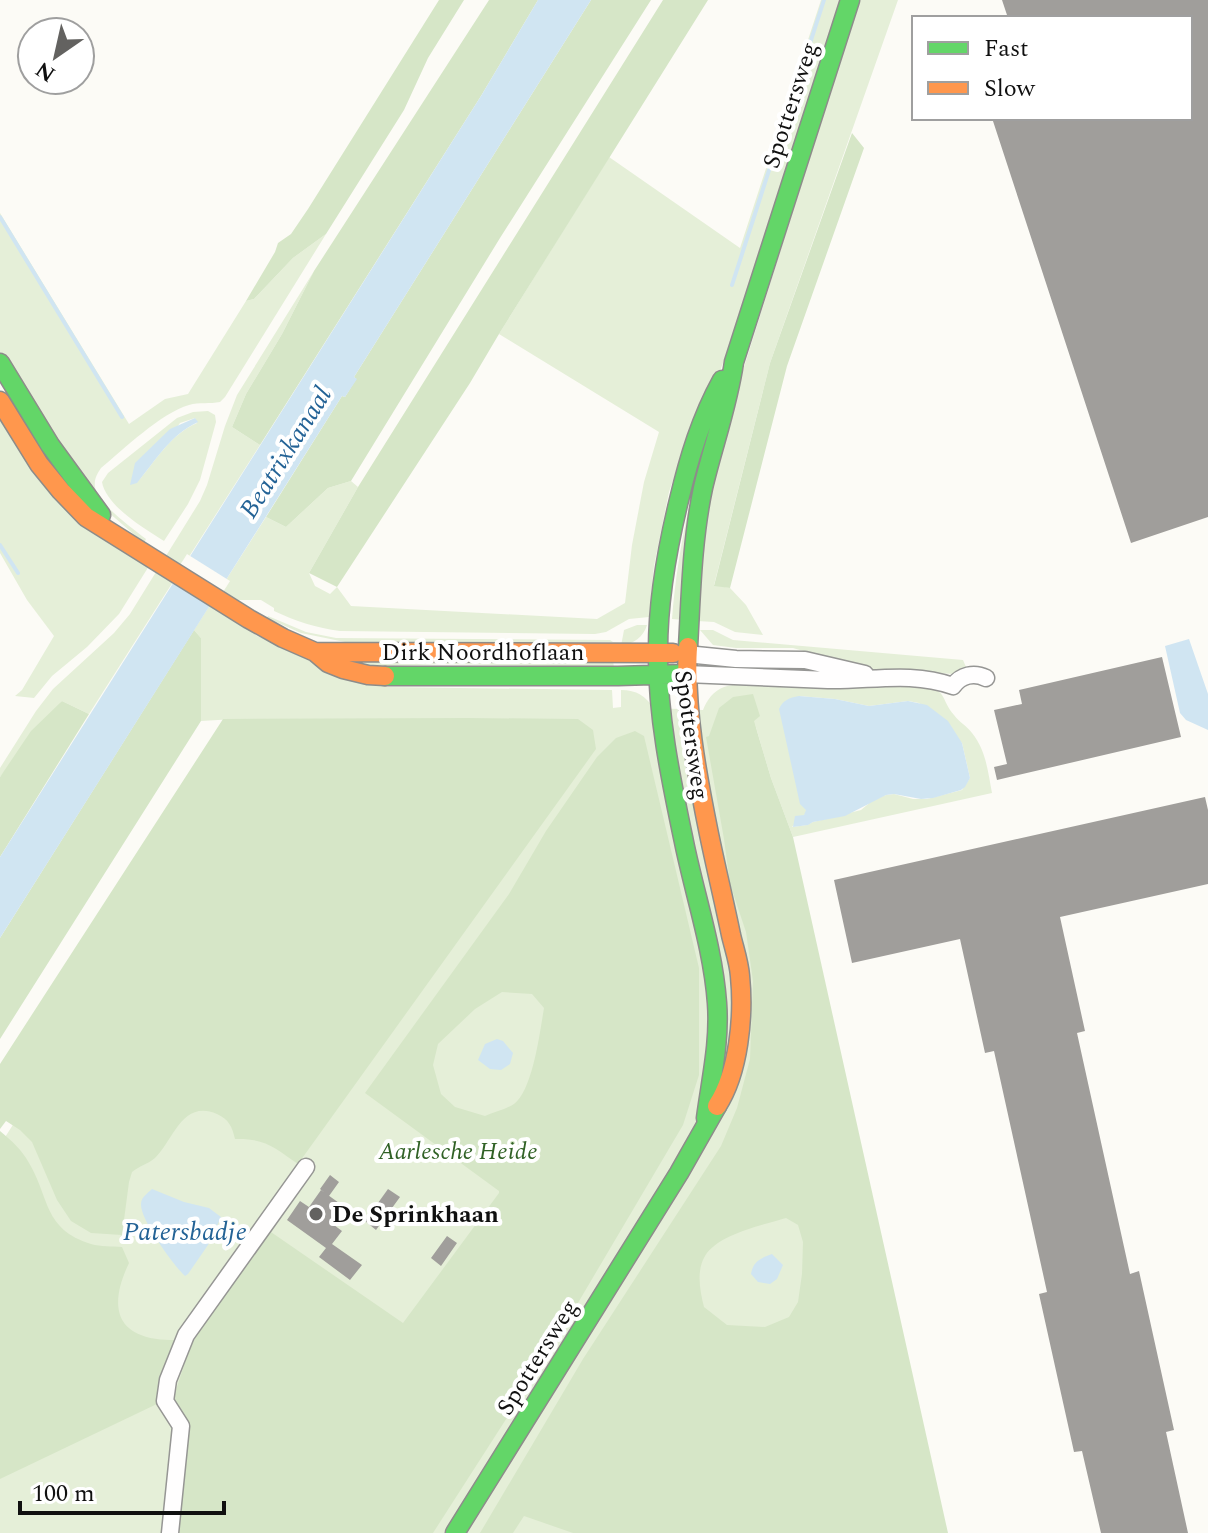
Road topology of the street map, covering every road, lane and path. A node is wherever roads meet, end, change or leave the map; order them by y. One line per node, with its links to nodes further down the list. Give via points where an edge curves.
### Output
1 (850, 0): 2 (main road, Spottersweg)
2 (734, 362): 7 (main road, Spottersweg, via 719,384 691,452 669,539); 8 (main road, Spottersweg, via 703,489)
3 (0, 363): 5 (main road, Dirk Noordhoflaan, via 50,445)
4 (0, 401): 5 (main road, Dirk Noordhoflaan, via 61,491 86,517)
5 (113, 532): 6 (main road, Dirk Noordhoflaan, via 249,619)
6 (315, 652): 7 (main road, Dirk Noordhoflaan); 9 (main road, Dirk Noordhoflaan, via 343,669 392,677)
7 (658, 652): 8 (main road, Dirk Noordhoflaan); 9 (main road, Spottersweg)
8 (686, 654): 10 (main road, Spottersweg); 11 (street, via 805,660)
9 (658, 674): 10 (main road, Dirk Noordhoflaan); 13 (main road, Spottersweg, via 665,741 717,1004)
10 (686, 674): 11 (street); 13 (main road, Spottersweg, via 708,831 740,975 736,1056 724,1095)
11 (878, 678): 12 (street, via 929,678 953,686 964,676)
12 (986, 678)
13 (706, 1123): 16 (main road, Spottersweg)
14 (306, 1167): 15 (street, via 186,1335 168,1380 165,1401 181,1426)
15 (170, 1533)
16 (455, 1533)

